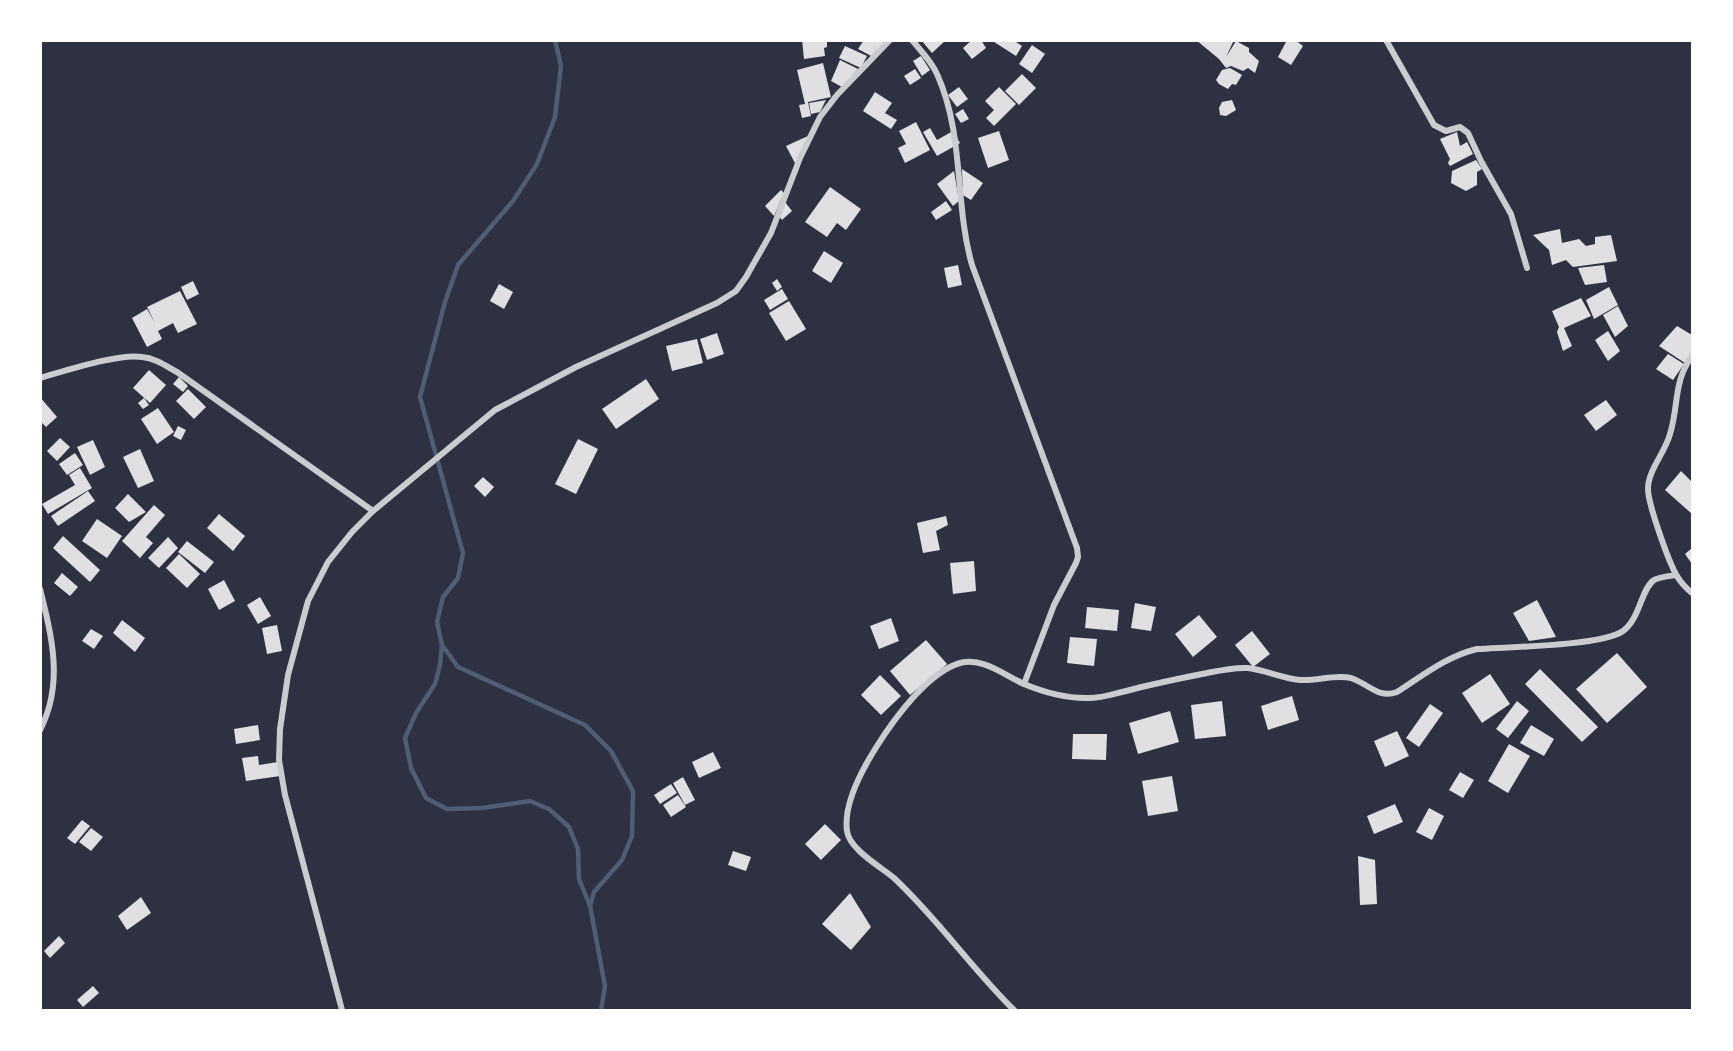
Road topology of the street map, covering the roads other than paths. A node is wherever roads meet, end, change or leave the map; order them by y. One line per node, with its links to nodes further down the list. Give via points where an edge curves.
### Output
1 (890, 40): 7 (street, via 820,117 771,233 736,291 495,410)
2 (912, 40): 11 (street, via 937,72 948,103 955,131 963,231 972,265 1077,549 1076,563 1054,605)
3 (1386, 40): 4 (street, via 1434,125 1446,131 1460,127 1468,133 1511,214)
4 (1527, 268)
5 (1692, 356): 8 (street, via 1679,381 1670,436 1648,488 1650,505)
6 (40, 378): 7 (street, via 108,360 141,356 155,360)
7 (373, 511): 13 (street, via 328,562 309,601 288,675 280,729 279,760 285,795)
8 (1676, 575): 10 (street); 11 (street, via 1654,580 1631,622 1611,636 1465,652 1390,695 1349,678 1303,681 1249,668 1168,680 1104,697 1058,695)
9 (40, 589): 12 (street, via 54,656 50,712)
10 (1692, 593)
11 (1024, 684): 14 (street, via 975,662 948,668 930,682 893,721 864,766 855,786 847,831 857,849 919,902)
12 (40, 730)
13 (342, 1011)
14 (1014, 1011)

